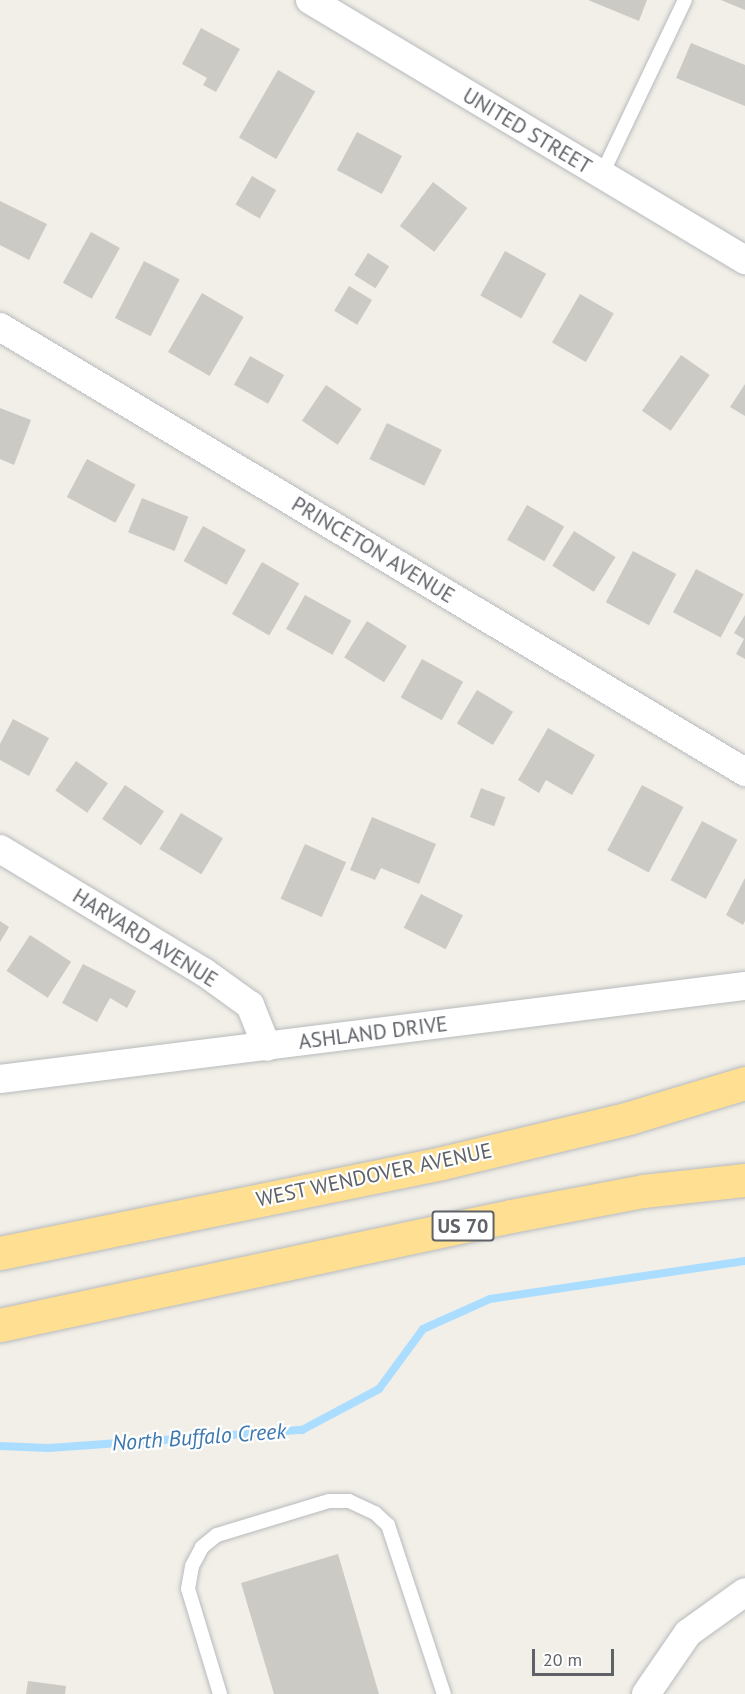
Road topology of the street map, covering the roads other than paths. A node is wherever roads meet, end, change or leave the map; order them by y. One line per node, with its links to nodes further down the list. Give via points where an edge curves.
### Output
1 (310, 0): 3 (street, UNITED STREET)
2 (685, 0): 3 (lane)
3 (601, 176): 4 (street, UNITED STREET)
4 (745, 260)
5 (0, 327): 6 (street, PRINCETON AVENUE)
6 (745, 772)
7 (0, 849): 9 (street, HARVARD AVENUE, via 204,972 250,1005)
8 (745, 986): 9 (street, ASHLAND DRIVE)
9 (267, 1047): 10 (street, ASHLAND DRIVE)
10 (0, 1079)
11 (745, 1083): 13 (highway, WEST WENDOVER AVENUE, via 629,1118 442,1163)
12 (745, 1180): 14 (highway, US 70, via 643,1191 511,1216)
13 (0, 1253)
14 (0, 1325)
15 (745, 1592): 18 (street, via 688,1633)
16 (220, 1694): 17 (lane, via 188,1589 192,1566 202,1547 217,1535 329,1500 349,1501 375,1513 388,1525)
17 (444, 1694)
18 (646, 1694)

